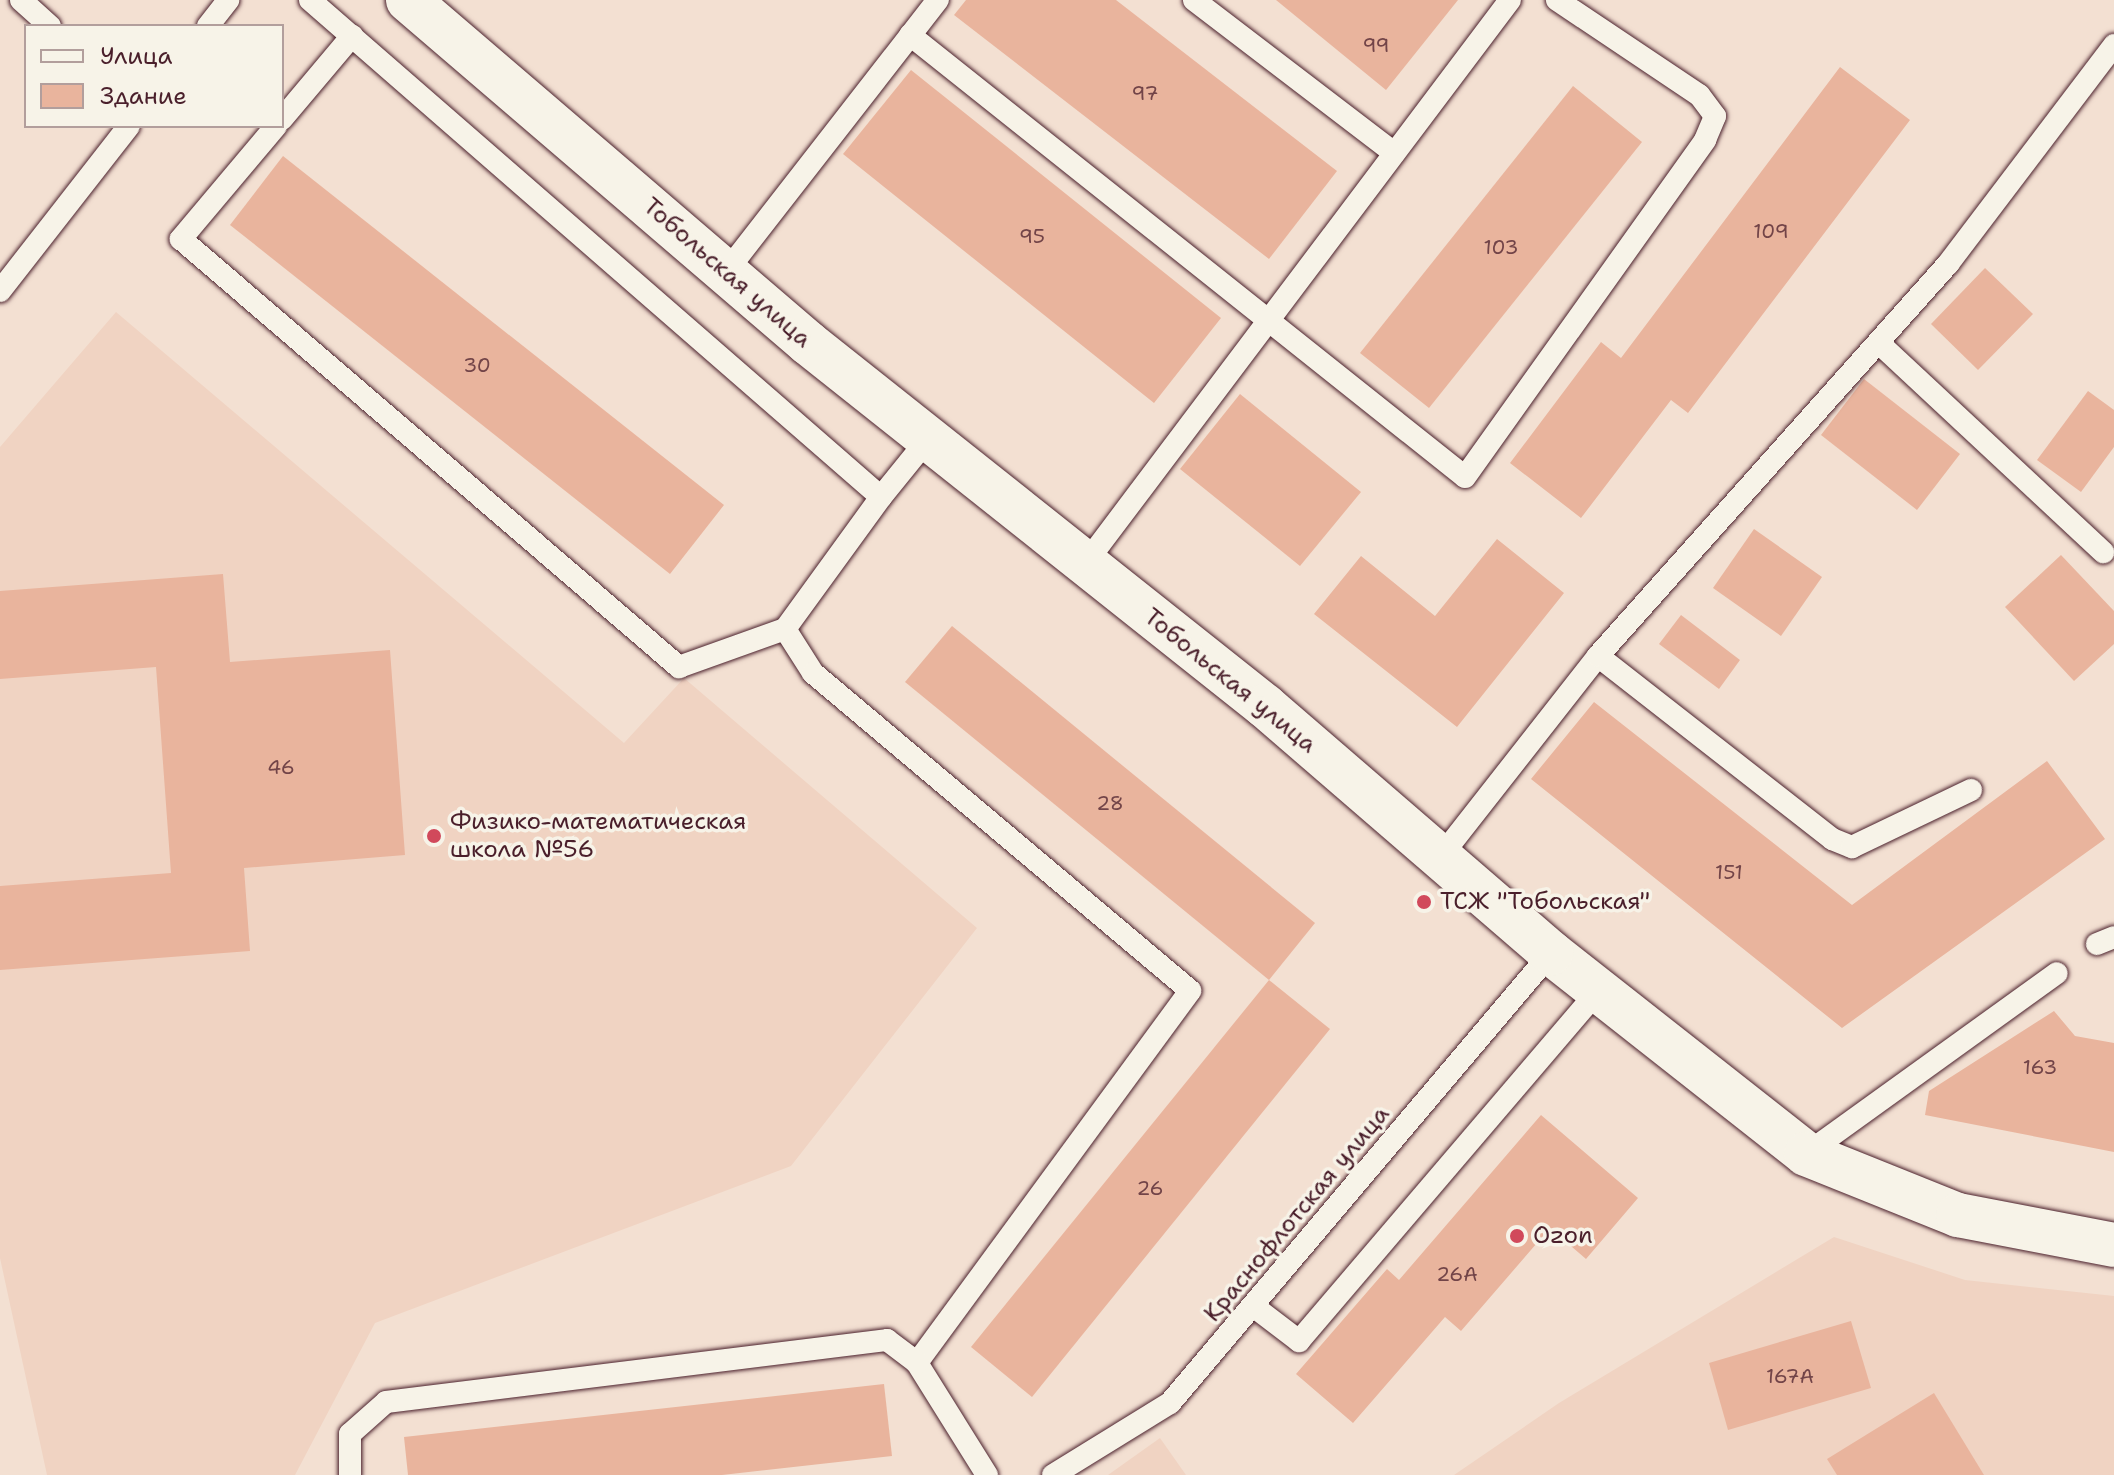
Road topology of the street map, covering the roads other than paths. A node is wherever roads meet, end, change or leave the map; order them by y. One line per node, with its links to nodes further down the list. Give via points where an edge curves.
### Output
1 (21, 0): 9 (lane)
2 (228, 0): 10 (lane)
3 (310, 0): 12 (lane)
4 (408, 0): 18 (street, Тобольская улица)
5 (938, 0): 11 (lane)
6 (1194, 0): 17 (lane)
7 (1510, 0): 17 (lane)
8 (1557, 0): 20 (lane, via 1699,95 1715,116 1705,140 1465,477)
9 (48, 24)
10 (210, 24)
11 (910, 35): 18 (lane); 20 (lane)
12 (352, 36): 14 (lane); 23 (lane)
13 (2114, 45): 21 (lane)
14 (284, 117)
15 (127, 128): 19 (lane)
16 (274, 128): 26 (lane, via 181,239 679,667)
17 (1394, 153): 20 (lane)
18 (726, 272): 22 (street, Тобольская улица)
19 (0, 291)
20 (1267, 317): 25 (lane)
21 (1881, 345): 24 (lane); 27 (lane)
22 (928, 439): 23 (lane); 25 (street, Тобольская улица)
23 (881, 497): 26 (lane)
24 (2103, 552)
25 (1085, 564): 29 (street, Тобольская улица, via 1265,706)
26 (785, 629): 36 (lane, via 813,673 1190,991)
27 (1598, 656): 28 (lane, via 1832,839 1852,847); 29 (lane)
28 (1971, 790)
29 (1438, 860): 30 (street, Тобольская улица)
30 (1551, 953): 32 (street, Тобольская улица); 35 (lane, Краснофлотская улица)
31 (2057, 973): 33 (lane)
32 (1597, 992): 33 (street, Тобольская улица); 35 (lane, via 1299,1341)
33 (1806, 1154): 34 (street, Тобольская улица, via 1958,1215)
34 (2114, 1245)
35 (1253, 1306): 39 (lane, Краснофлотская улица, via 1170,1403)
36 (917, 1363): 37 (lane, via 887,1340 386,1402 350,1434); 38 (lane)
37 (350, 1475)
38 (987, 1475)
39 (1053, 1475)

